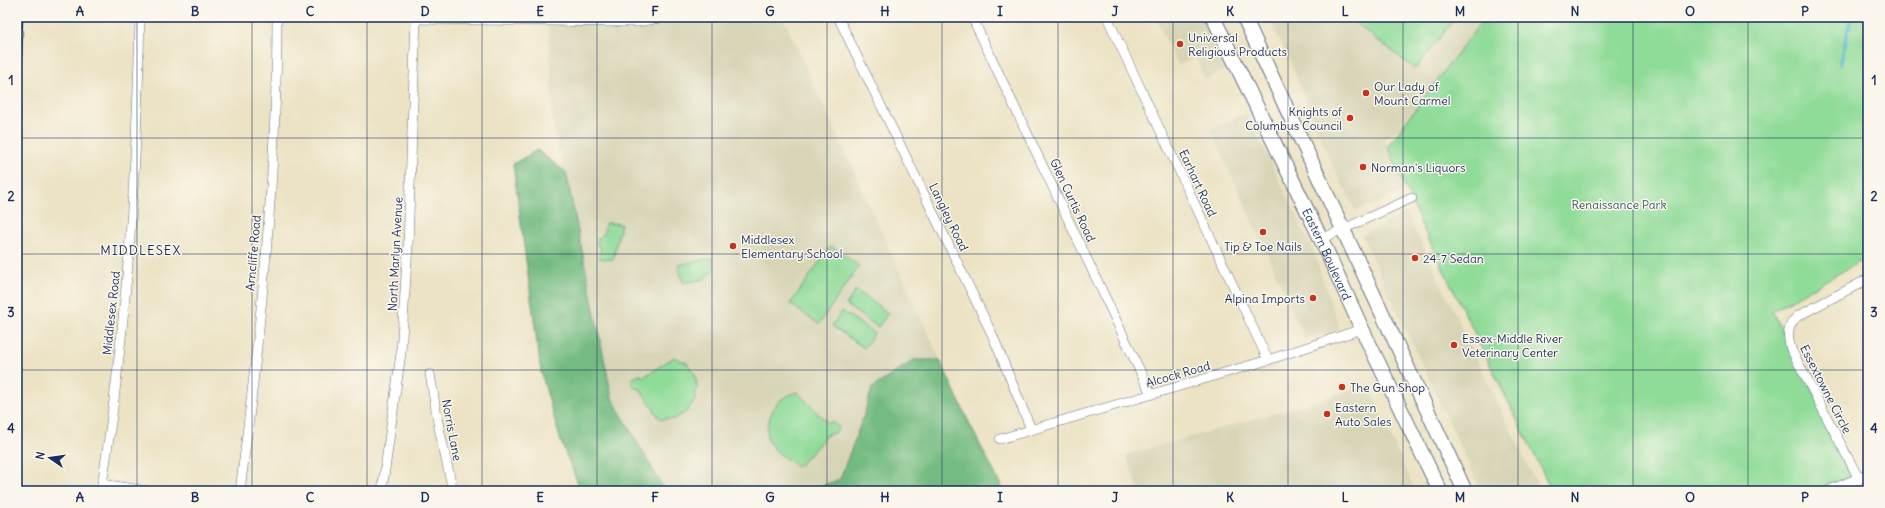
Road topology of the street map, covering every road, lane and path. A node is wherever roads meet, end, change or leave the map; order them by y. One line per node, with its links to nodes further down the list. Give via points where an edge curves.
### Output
1 (140, 17): 21 (street, Middlesex Road, via 139,79 128,263)
2 (277, 17): 23 (street, Arncliffe Road, via 276,120 267,236)
3 (665, 17): 9 (street, via 652,21 618,22)
4 (838, 17): 18 (street, Langley Road, via 992,334)
5 (972, 17): 17 (street, Glen Curtis Road)
6 (1107, 17): 15 (street, Earhart Road)
7 (1212, 17): 12 (main road, Eastern Boulevard)
8 (1244, 17): 11 (main road)
9 (416, 18): 24 (street, North Marlyn Avenue, via 408,244 401,353)
10 (1412, 198): 11 (street)
11 (1344, 230): 12 (street); 27 (main road)
12 (1321, 239): 14 (main road, Eastern Boulevard)
13 (1868, 279): 20 (street, Essextowne Circle, via 1798,316 1790,324 1788,336 1791,349)
14 (1362, 329): 15 (street, Alcock Road); 26 (main road, Eastern Boulevard)
15 (1268, 360): 17 (street, Alcock Road)
16 (430, 374): 25 (street, Norris Lane)
17 (1151, 394): 18 (street, Alcock Road)
18 (1031, 430): 19 (street, Alcock Road)
19 (1000, 439)
20 (1864, 477): 28 (street)
21 (102, 487): 22 (street)
22 (147, 491)
23 (240, 491)
24 (382, 491)
25 (453, 491)
26 (1440, 491)
27 (1465, 491)
28 (1830, 491)

